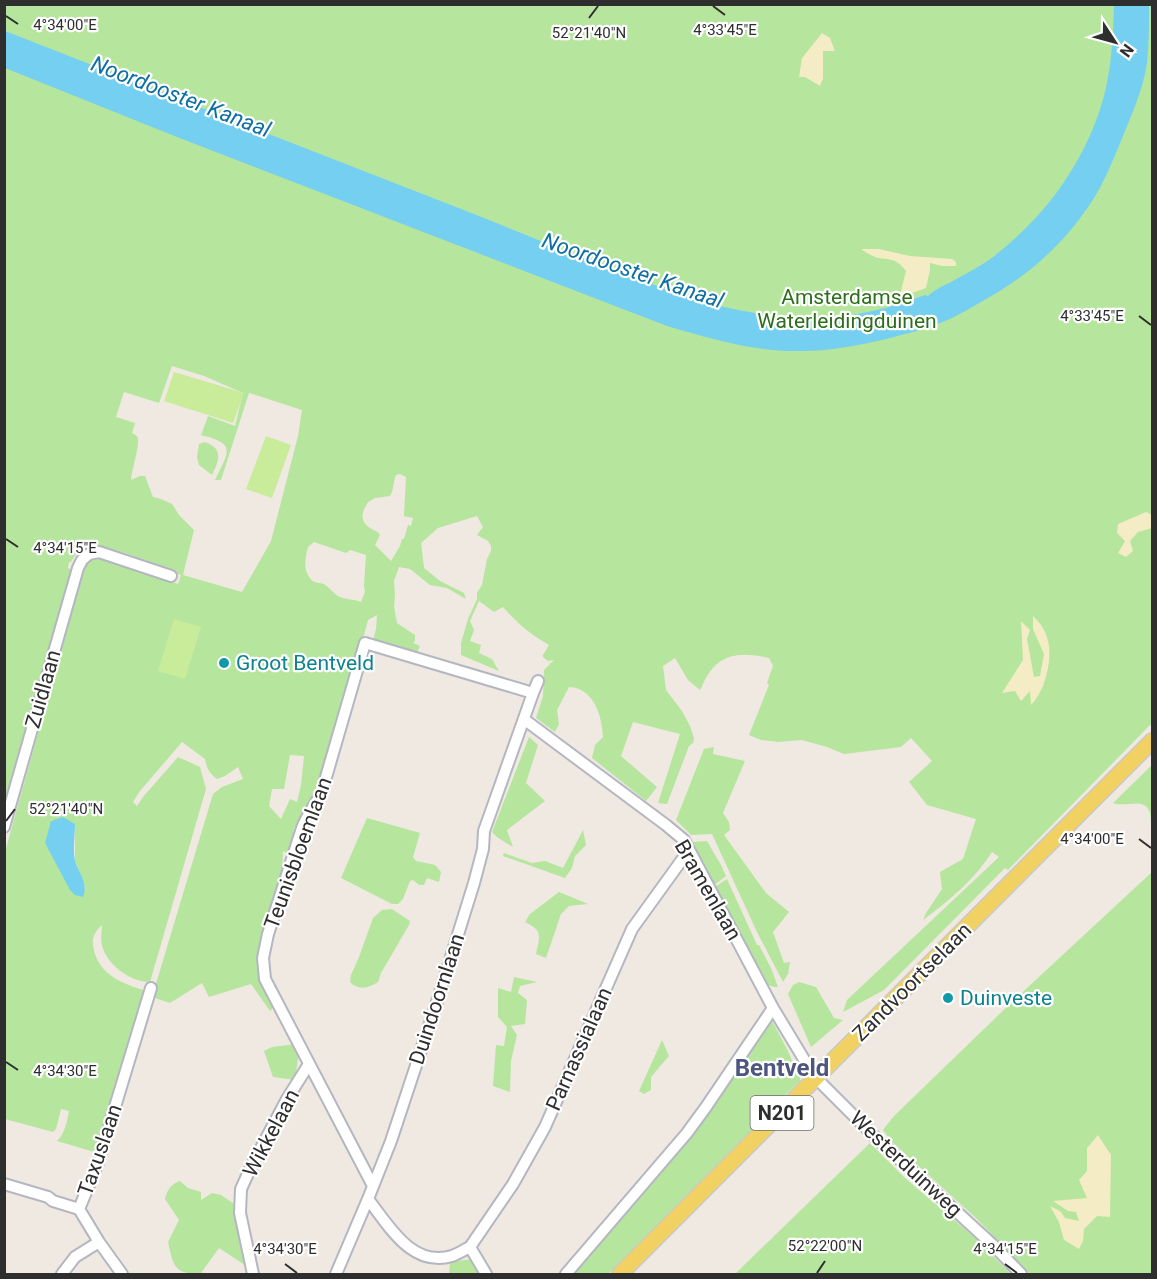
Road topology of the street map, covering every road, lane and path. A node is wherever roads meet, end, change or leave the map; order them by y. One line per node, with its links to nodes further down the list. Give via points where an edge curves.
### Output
1 (171, 576): 6 (street, Zuidlaan, via 99,552 82,560)
2 (538, 681): 3 (street, Duindoornlaan)
3 (533, 693): 4 (street, Duindoornlaan); 10 (street, Teunisbloemlaan, via 365,643 322,791 302,828 263,958 265,979)
4 (525, 720): 7 (street, Bramenlaan, via 666,825 684,840); 13 (street, Duindoornlaan, via 484,831 482,855 444,979)
5 (1152, 741): 11 (main road, Zandvoortselaan / N201)
6 (4, 827)
7 (689, 850): 9 (street, Bramenlaan); 17 (street, Parnassialaan, via 632,929 545,1127 513,1184)
8 (151, 988): 15 (street, Taxuslaan, via 98,1164)
9 (773, 1008): 11 (street, Bramenlaan); 23 (street, via 687,1133)
10 (309, 1064): 13 (street, Teunisbloemlaan); 20 (street, Wikkelaan, via 241,1189 240,1213)
11 (817, 1078): 24 (main road, Zandvoortselaan / N201); 25 (street, Westerduinweg)
12 (4, 1184): 15 (street)
13 (374, 1186): 14 (street, Duindoornlaan)
14 (368, 1199): 17 (street, via 415,1252 436,1258 452,1256); 21 (street, Duindoornlaan)
15 (79, 1209): 16 (street)
16 (99, 1242): 18 (street, via 75,1257); 19 (street)
17 (470, 1247): 22 (street)
18 (62, 1275)
19 (122, 1275)
20 (253, 1275)
21 (336, 1275)
22 (486, 1275)
23 (566, 1275)
24 (620, 1275)
25 (1021, 1275)

